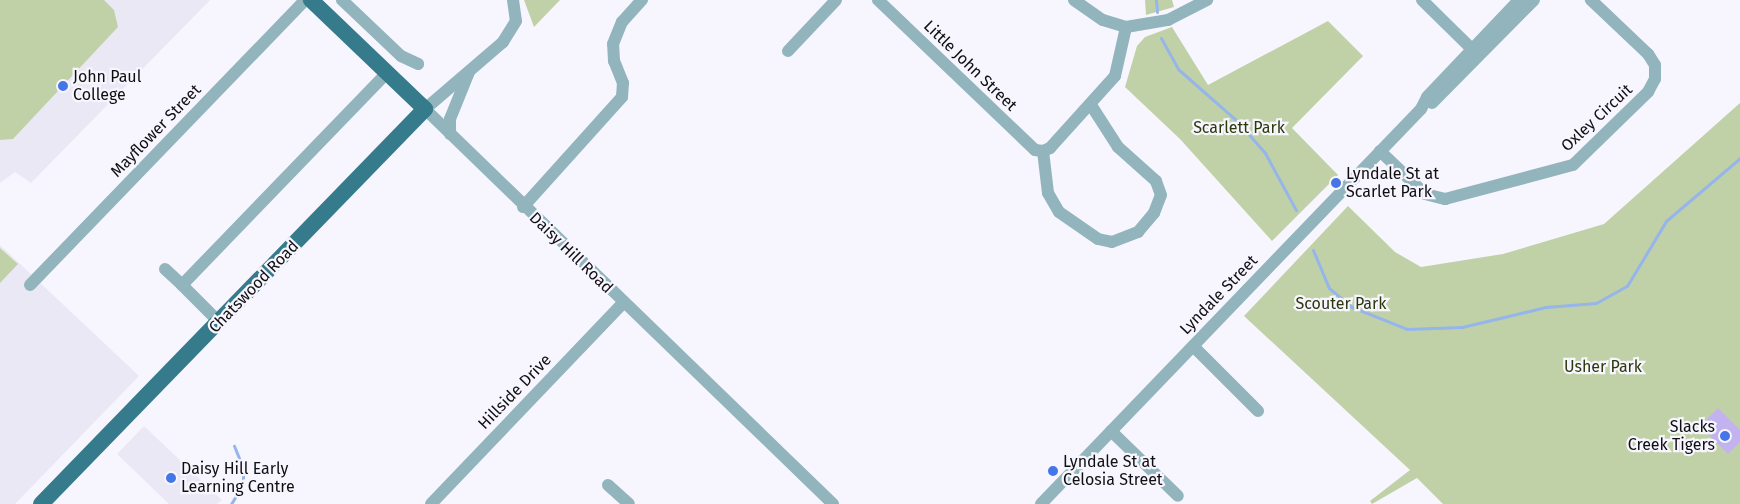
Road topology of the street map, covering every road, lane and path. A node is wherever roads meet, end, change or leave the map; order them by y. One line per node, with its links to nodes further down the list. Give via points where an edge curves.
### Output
1 (306, 0): 27 (street, Mayflower Street)
2 (311, 0): 19 (main road, Daisy Hill Road)
3 (342, 0): 17 (street, via 401,56)
4 (642, 0): 25 (street, via 622,22 612,44 614,61 623,83 622,97)
5 (836, 0): 15 (street)
6 (878, 0): 23 (street, Little John Street, via 1035,150)
7 (1074, 0): 14 (street, via 1103,20)
8 (1207, 0): 14 (street, via 1168,20)
9 (1422, 0): 16 (street)
10 (1519, 0): 16 (street, Lyndale Street)
11 (1534, 0): 16 (street, Lyndale Street)
12 (1591, 0): 24 (street, Oxley Circuit, via 1648,54 1655,65 1656,79 1629,112 1573,165 1445,199 1425,194)
13 (514, 3): 18 (street, Chatswood Road, via 516,21 503,42)
14 (1126, 27): 20 (street, via 1115,76)
15 (788, 50)
16 (1475, 53): 24 (street, Lyndale Street)
17 (418, 64)
18 (469, 72): 21 (street, Chatswood Road); 22 (street, Chatswood Road, via 450,119)
19 (387, 73): 21 (main road, Daisy Hill Road); 28 (street)
20 (1091, 105): 23 (street, via 1050,148); 23 (street, via 1118,147 1156,181 1161,195 1158,204 1138,232 1112,242 1098,239 1059,212 1048,193)
21 (425, 109): 22 (street, Daisy Hill Road); 30 (main road, Chatswood Road)
22 (450, 134): 25 (street, Daisy Hill Road)
23 (1043, 151)
24 (1380, 151): 31 (street, Lyndale Street)
25 (523, 207): 29 (street, Daisy Hill Road)
26 (165, 269): 28 (street)
27 (30, 285)
28 (182, 285): 30 (street)
29 (623, 303): 37 (street, Hillside Drive); 39 (street, Daisy Hill Road)
30 (220, 323): 36 (main road, Chatswood Road)
31 (1193, 346): 32 (street); 33 (street, Lyndale Street)
32 (1258, 411)
33 (1111, 431): 35 (street); 40 (street, Lyndale Street)
34 (608, 485): 38 (street)
35 (1178, 496)
36 (41, 504)
37 (432, 504)
38 (629, 504)
39 (833, 504)
40 (1041, 504)

